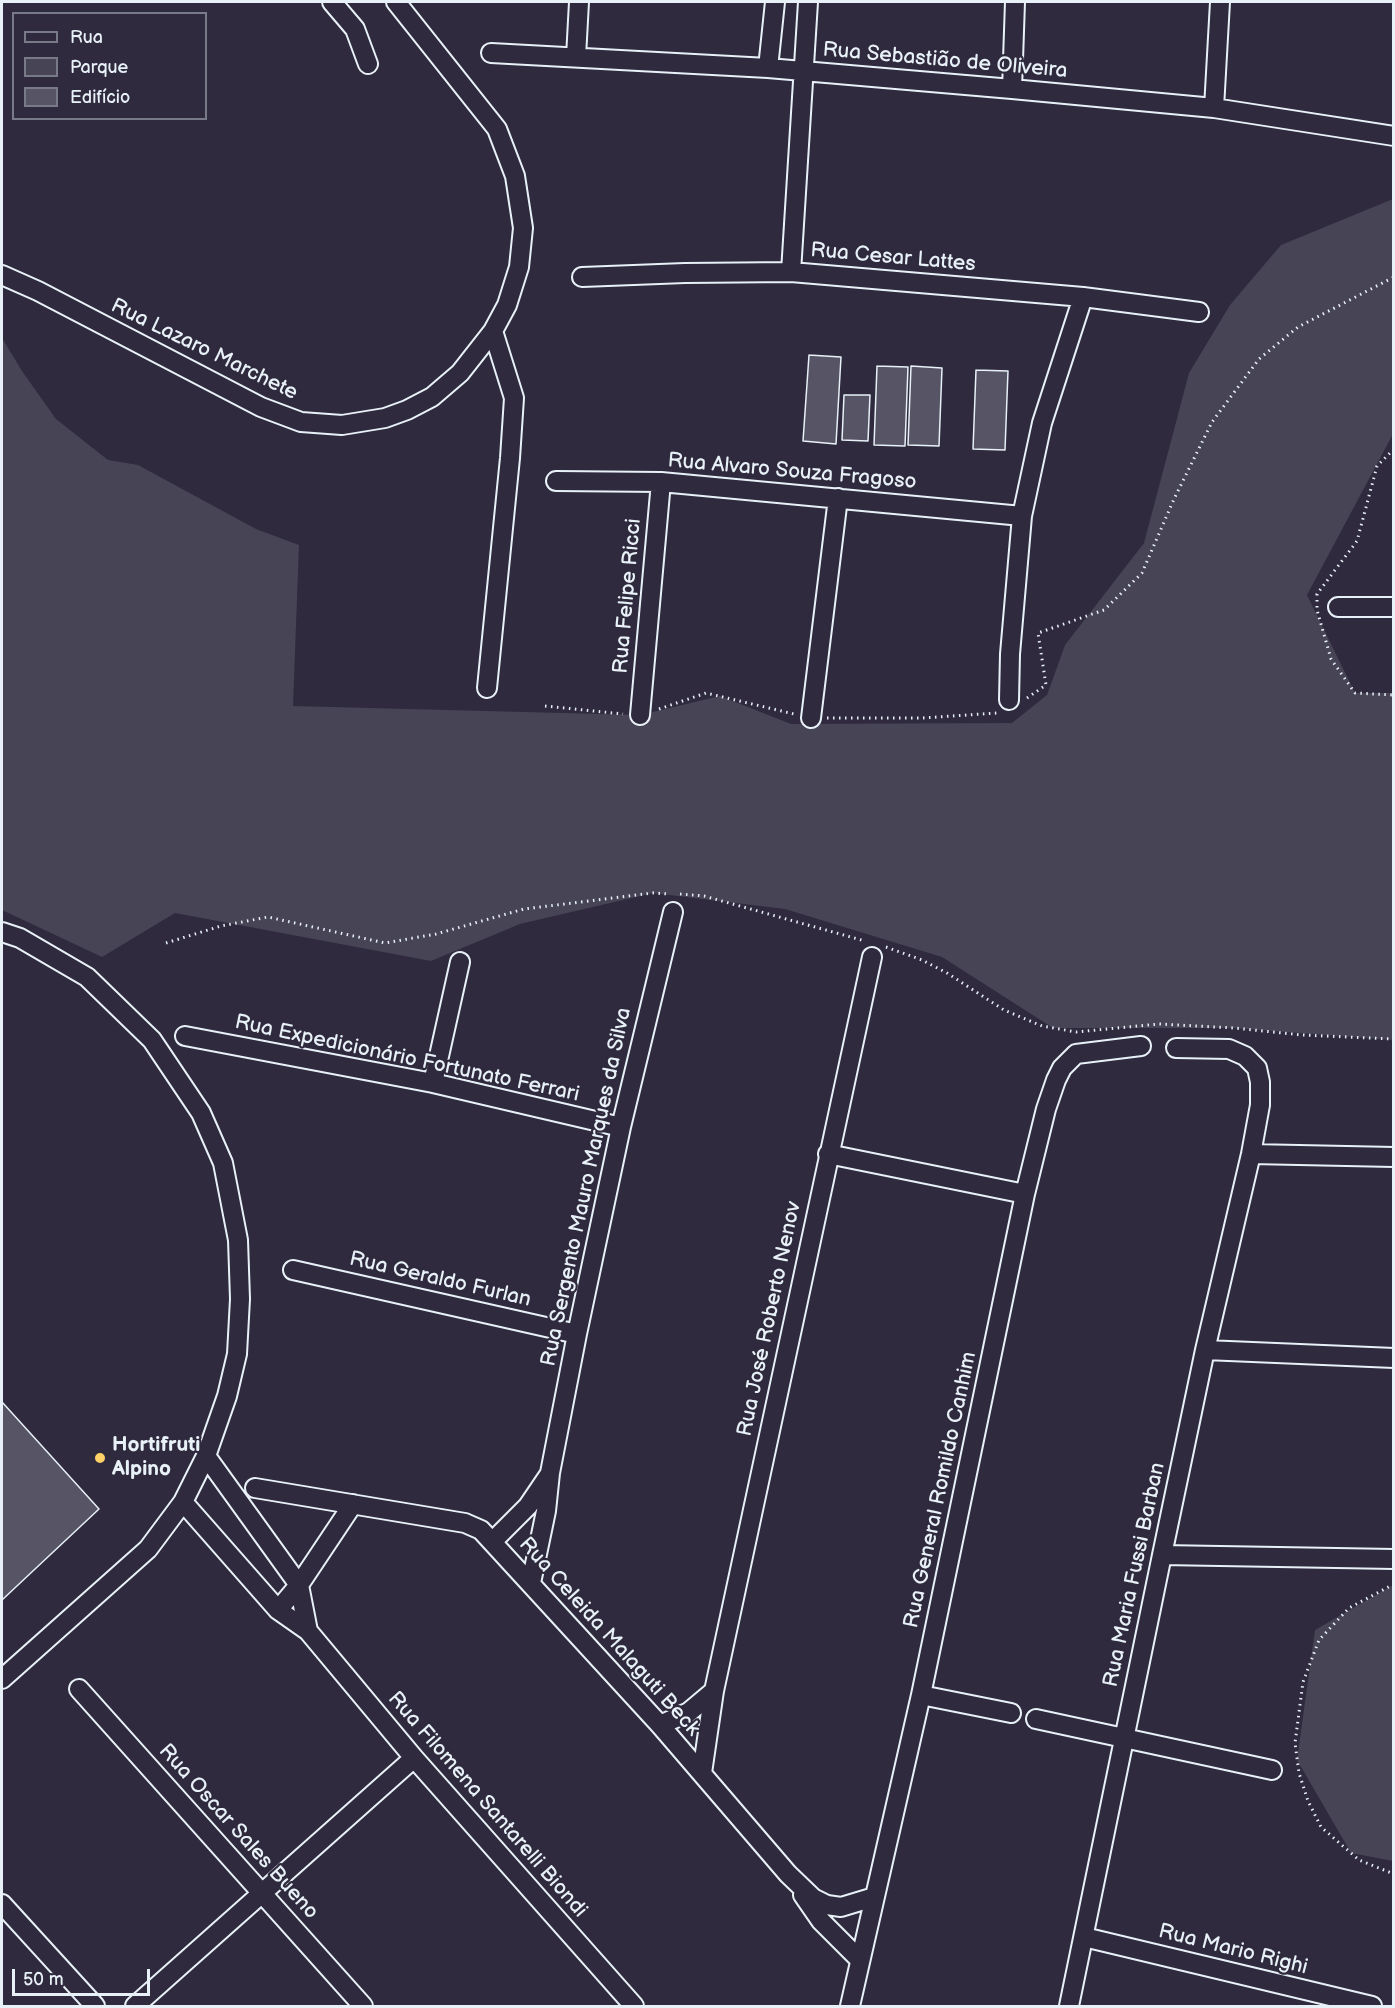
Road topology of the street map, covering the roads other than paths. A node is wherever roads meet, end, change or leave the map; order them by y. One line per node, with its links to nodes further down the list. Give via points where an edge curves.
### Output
1 (332, 2): 10 (street, via 355,29)
2 (396, 2): 21 (street, Rua Lazaro Marchete, via 497,129 515,176 522,228 519,267 507,305)
3 (579, 2): 9 (street)
4 (775, 2): 11 (street)
5 (808, 2): 12 (street)
6 (1015, 2): 13 (street)
7 (1220, 2): 14 (street)
8 (491, 53): 9 (street, Rua Sebastião de Oliveira)
9 (576, 57): 11 (street, Rua Sebastião de Oliveira)
10 (368, 64)
11 (768, 68): 12 (street, Rua Sebastião de Oliveira)
12 (805, 70): 13 (street, Rua Sebastião de Oliveira); 16 (street)
13 (1012, 89): 14 (street, Rua Sebastião de Oliveira)
14 (1214, 108): 15 (street, Rua Sebastião de Oliveira)
15 (1394, 136)
16 (791, 273): 18 (street, Rua Cesar Lattes); 19 (street, Rua Cesar Lattes)
17 (2, 275): 21 (street, Rua Lazaro Marchete, via 261,407 301,422 342,425 408,410 432,397 460,373)
18 (582, 277)
19 (1083, 297): 20 (street, Rua Cesar Lattes); 25 (street, via 1042,423)
20 (1199, 312)
21 (493, 331): 28 (street, via 514,398)
22 (556, 481): 23 (street, Rua Alvaro Souza Fragoso)
23 (662, 482): 24 (street, Rua Alvaro Souza Fragoso); 30 (street, Rua Felipe Ricci)
24 (838, 498): 25 (street, Rua Alvaro Souza Fragoso); 31 (street)
25 (1022, 516): 29 (street)
26 (1338, 607): 27 (street)
27 (1394, 607)
28 (487, 688)
29 (1009, 700)
30 (640, 715)
31 (811, 718)
32 (673, 912): 40 (street, Rua Sergento Mauro Marques da Silva)
33 (2, 932): 49 (street, via 20,938 87,977 152,1040 201,1113 223,1163 238,1239 237,1354)
34 (878, 949): 42 (street, Rua José Roberto Nenov)
35 (460, 962): 39 (street)
36 (184, 1036): 39 (street, Rua Expedicionário Fortunato Ferrari)
37 (1141, 1046): 44 (street, Rua General Romildo Canhim, via 1076,1054 1062,1068 1046,1109)
38 (1176, 1048): 41 (street, via 1229,1049 1245,1056 1257,1068 1260,1105)
39 (433, 1083): 40 (street, Rua Expedicionário Fortunato Ferrari)
40 (621, 1127): 46 (street, Rua Sergento Mauro Marques da Silva)
41 (1251, 1154): 43 (street); 47 (street, Rua Maria Fussi Barban)
42 (828, 1155): 44 (street); 63 (street, Rua José Roberto Nenov)
43 (1394, 1157)
44 (1025, 1194): 64 (street, Rua General Romildo Canhim)
45 (293, 1270): 46 (street, Rua Geraldo Furlan)
46 (577, 1334): 50 (street, Rua Sergento Mauro Marques da Silva)
47 (1205, 1350): 48 (street); 55 (street, Rua Maria Fussi Barban)
48 (1394, 1358)
49 (206, 1456): 52 (street); 58 (street)
50 (550, 1473): 54 (street, Rua Sergento Mauro Marques da Silva, via 528,1506); 57 (street, Rua Sergento Mauro Marques da Silva)
51 (255, 1488): 53 (street, Rua Celeida Malaguti Beck)
52 (183, 1502): 59 (street, Rua Filomena Santarelli Biondi); 61 (street, via 148,1549)
53 (353, 1504): 54 (street, Rua Celeida Malaguti Beck, via 465,1523 481,1530); 58 (street)
54 (492, 1542): 57 (street, Rua Celeida Malaguti Beck)
55 (1162, 1555): 56 (street); 68 (street, Rua Maria Fussi Barban)
56 (1394, 1559)
57 (531, 1583): 67 (street, Rua Celeida Malaguti Beck)
58 (300, 1585): 59 (street); 60 (street, Rua Filomena Santarelli Biondi)
59 (278, 1610): 60 (street, Rua Filomena Santarelli Biondi)
60 (308, 1631): 69 (street, Rua Filomena Santarelli Biondi)
61 (2, 1679)
62 (79, 1689): 73 (street, Rua Oscar Sales Bueno)
63 (714, 1691): 67 (street, via 689,1712); 71 (street, Rua José Roberto Nenov)
64 (921, 1695): 65 (street); 74 (street, Rua General Romildo Canhim)
65 (1011, 1713)
66 (1036, 1719): 68 (street)
67 (660, 1725): 71 (street, Rua Celeida Malaguti Beck)
68 (1124, 1738): 70 (street); 76 (street, Rua Maria Fussi Barban)
69 (414, 1758): 73 (street); 81 (street, Rua Filomena Santarelli Biondi)
70 (1272, 1770)
71 (702, 1773): 72 (street, Rua Celeida Malaguti Beck)
72 (788, 1874): 74 (street, Rua Celeida Malaguti Beck, via 813,1898 827,1905 841,1906); 77 (street, Rua Celeida Malaguti Beck, via 821,1921)
73 (264, 1894): 79 (street); 80 (street, Rua Oscar Sales Bueno)
74 (874, 1897): 77 (street, Rua General Romildo Canhim)
75 (2, 1904): 78 (street)
76 (1084, 1937): 83 (street, Rua Maria Fussi Barban); 84 (street, Rua Mario Righi)
77 (860, 1960): 82 (street, Rua General Romildo Canhim)
78 (96, 2007)
79 (135, 2007)
80 (363, 2007)
81 (634, 2007)
82 (850, 2007)
83 (1069, 2007)
84 (1372, 2007)

